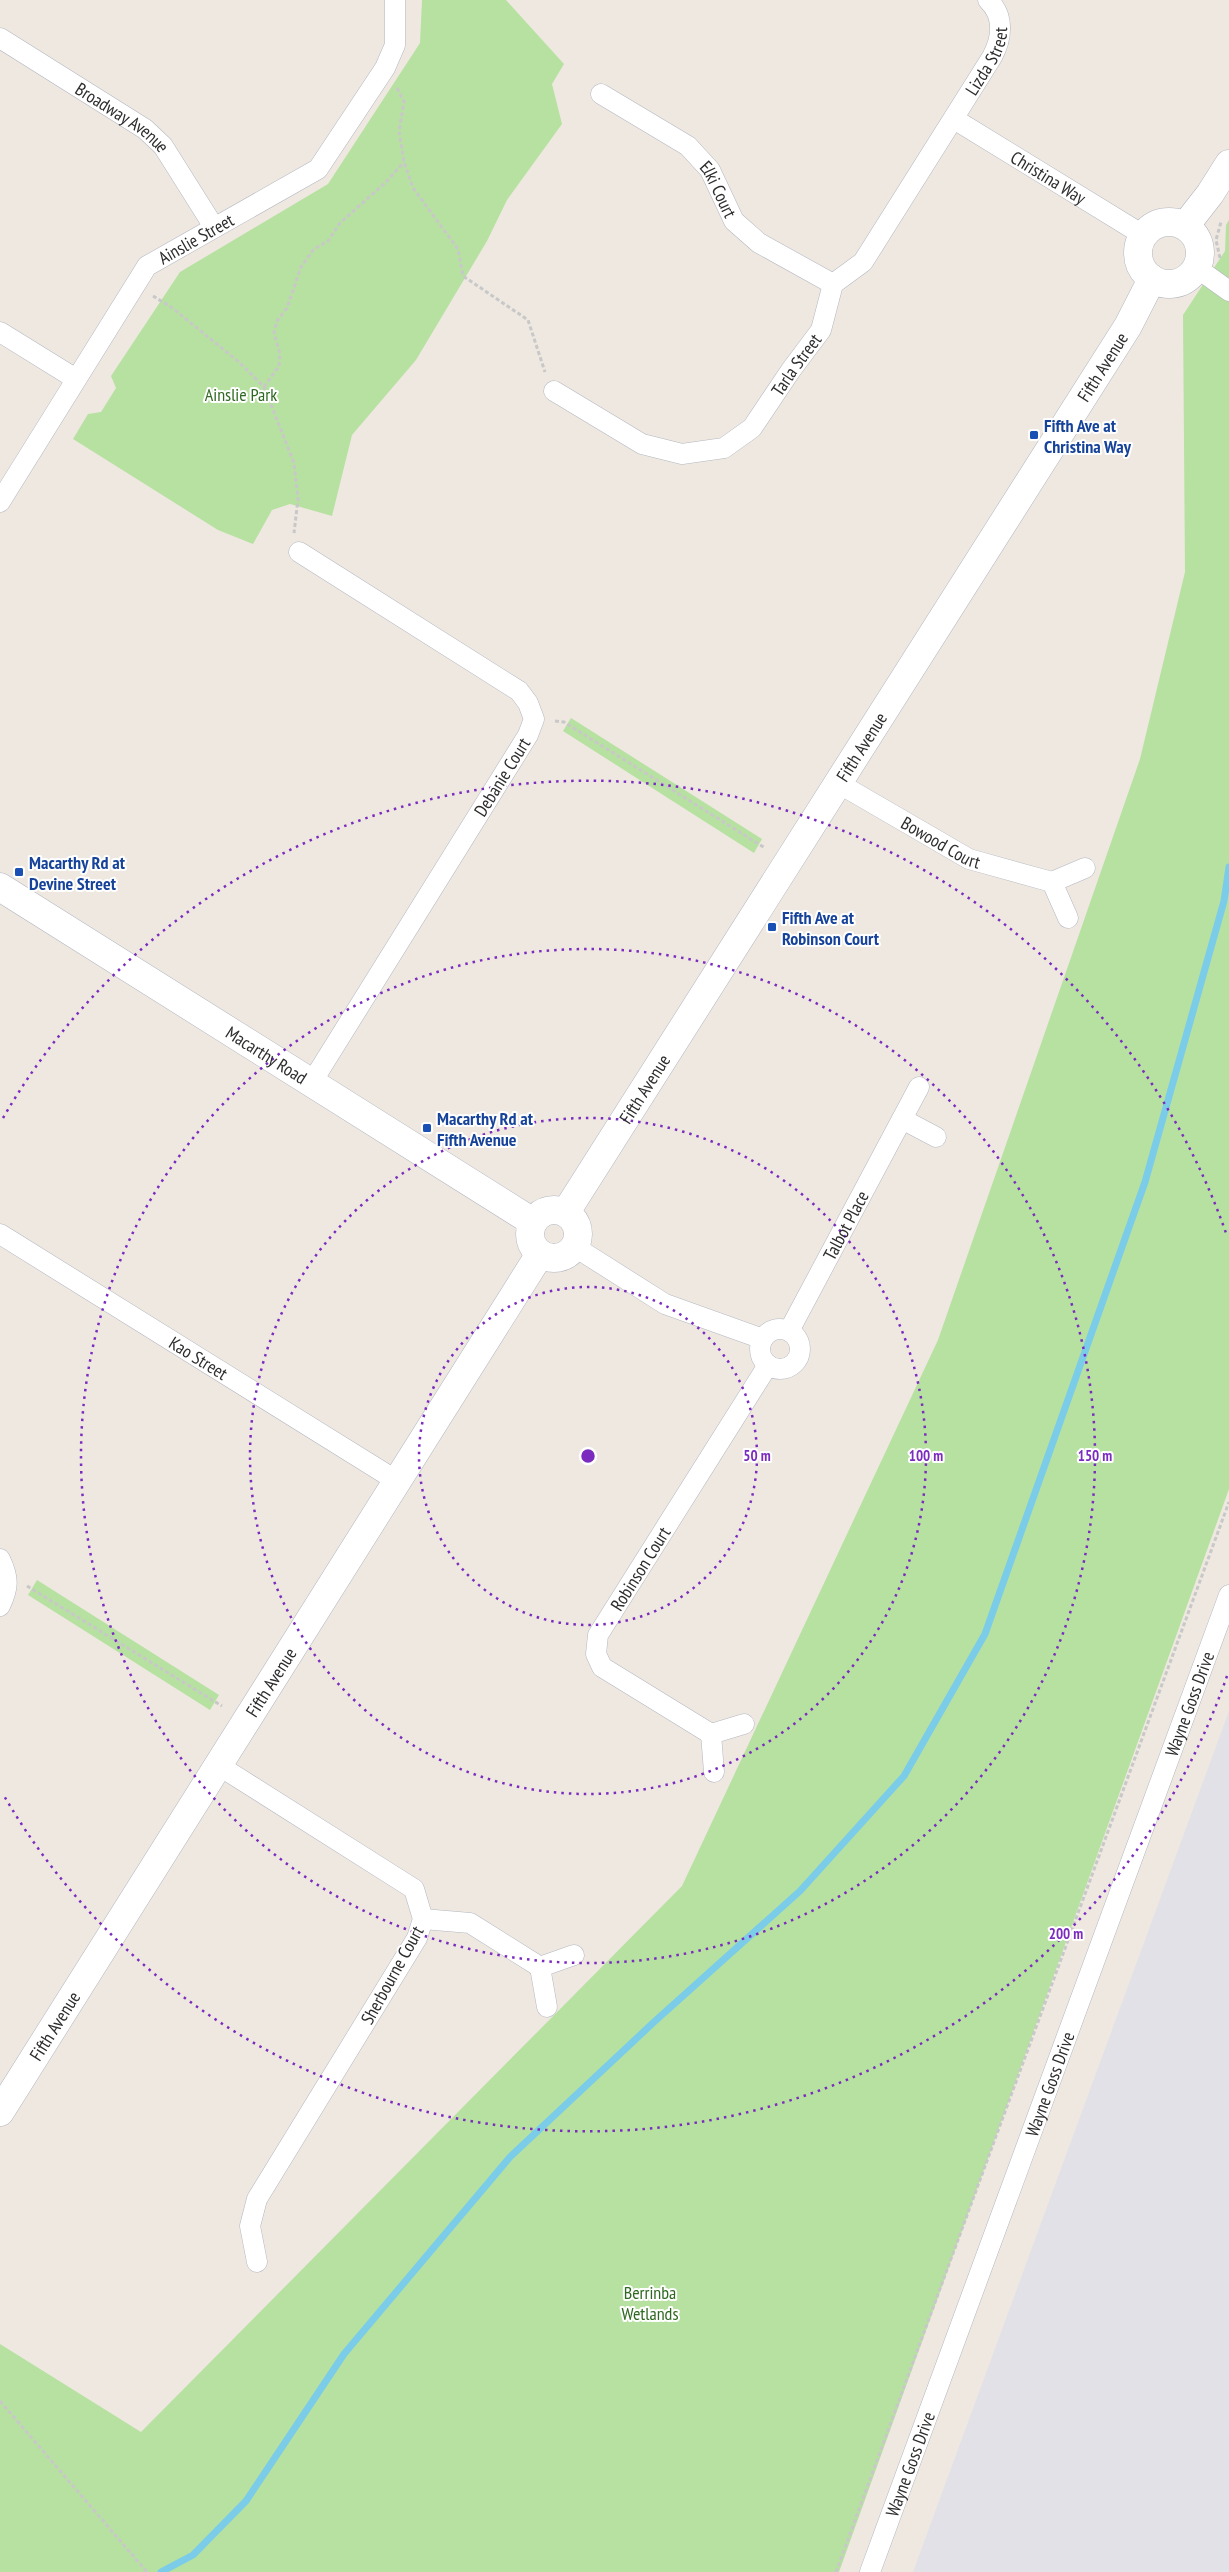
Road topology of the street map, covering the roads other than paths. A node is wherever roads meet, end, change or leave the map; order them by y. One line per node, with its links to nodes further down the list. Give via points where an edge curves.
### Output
1 (394, 0): 8 (street, Ainslie Street, via 395,45 385,68 318,170)
2 (988, 0): 5 (street, Lizda Street, via 1000,23 998,46)
3 (0, 38): 8 (street, Broadway Avenue, via 145,129 163,146)
4 (601, 94): 12 (street, Elki Court, via 688,146 710,170 734,221 759,243)
5 (954, 119): 9 (street, Christina Way); 12 (street, via 863,262)
6 (1229, 164): 7 (street)
7 (1185, 226): 9 (street, via 1167,222 1150,228); 10 (street, via 1192,232)
8 (214, 227): 15 (street, Ainslie Street, via 147,266)
9 (1143, 235): 11 (street, via 1138,254 1145,272)
10 (1209, 266): 11 (street, via 1182,282 1162,283); 13 (street)
11 (1152, 279): 19 (street, Fifth Avenue, via 1128,326)
12 (833, 284): 16 (street, Tarla Street, via 821,330 752,428 724,448 682,454 642,444)
13 (1229, 291)
14 (0, 332): 15 (street)
15 (76, 379): 17 (street, Ainslie Street)
16 (554, 391)
17 (0, 502)
18 (299, 552): 24 (street, Debanie Court, via 519,691 534,719 528,735)
19 (838, 783): 21 (street, Bowood Court, via 969,859); 28 (street, Fifth Avenue)
20 (1085, 868): 21 (street)
21 (1052, 882): 23 (street)
22 (0, 887): 24 (street, Macarthy Road)
23 (1068, 918)
24 (312, 1082): 29 (street, Macarthy Road)
25 (919, 1087): 26 (street, Talbot Place)
26 (902, 1119): 27 (street); 33 (street, Talbot Place)
27 (936, 1137)
28 (566, 1212): 29 (street, via 544,1212); 31 (street, via 579,1232)
29 (533, 1222): 32 (street, via 531,1243)
30 (0, 1234): 36 (street, Kao Street)
31 (575, 1247): 32 (street, via 563,1257); 34 (street, via 665,1304)
32 (540, 1254): 36 (street, Fifth Avenue)
33 (789, 1331): 34 (street, via 777,1329); 35 (street, via 799,1344 797,1360 783,1368)
34 (763, 1339): 35 (street, via 760,1352)
35 (768, 1365): 41 (street, Robinson Court, via 598,1636 596,1654 602,1667)
36 (397, 1481): 42 (street, Fifth Avenue)
37 (4, 1567): 39 (street, via 6,1594)
38 (1229, 1596): 50 (street, Wayne Goss Drive)
39 (0, 1606)
40 (744, 1724): 41 (street)
41 (711, 1734): 43 (street)
42 (218, 1765): 44 (street, Sherbourne Court, via 414,1890); 48 (street, Fifth Avenue)
43 (714, 1772)
44 (423, 1919): 46 (street, via 470,1922); 49 (street, Sherbourne Court, via 417,1938 257,2199 250,2226)
45 (574, 1955): 46 (street)
46 (540, 1967): 47 (street)
47 (547, 2006)
48 (2, 2105)
49 (257, 2262)
50 (870, 2572)

